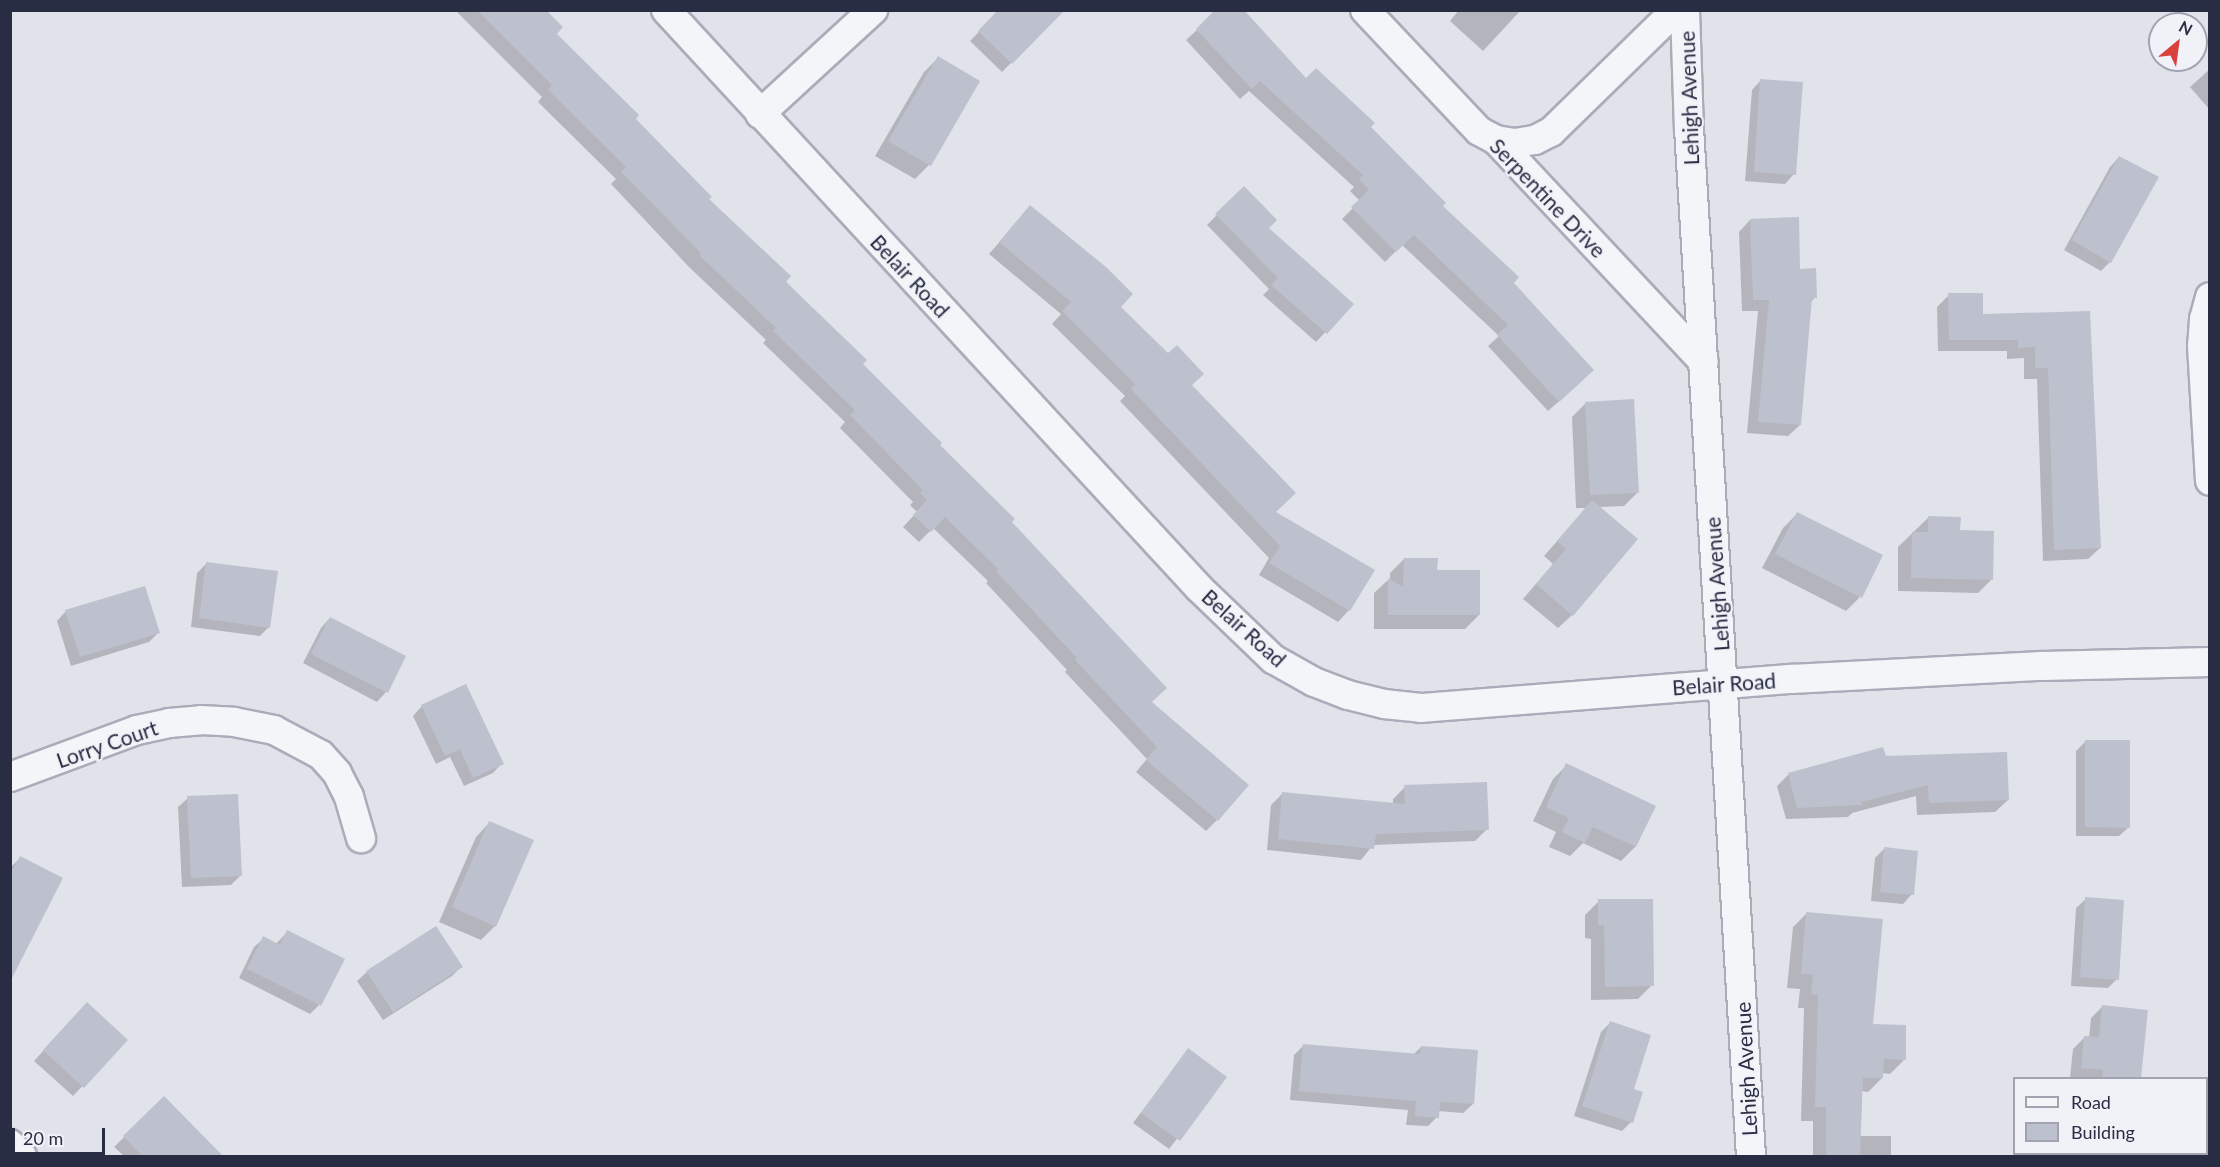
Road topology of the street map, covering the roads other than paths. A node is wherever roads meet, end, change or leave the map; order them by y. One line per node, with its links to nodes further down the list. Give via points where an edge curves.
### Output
1 (666, 10): 6 (street, Belair Road)
2 (873, 10): 6 (street)
3 (1365, 10): 7 (street, Serpentine Drive, via 1479,131)
4 (1677, 10): 7 (street, Lehigh Avenue, via 1551,132 1525,141)
5 (1685, 10): 9 (street, Lehigh Avenue)
6 (760, 114): 12 (street, Belair Road, via 1199,588 1273,659 1348,695 1421,708)
7 (1496, 140): 9 (street, Serpentine Drive)
8 (2210, 297): 10 (street, via 2202,346)
9 (1704, 362): 12 (street, Lehigh Avenue)
10 (2210, 481)
11 (2210, 662): 12 (street, Belair Road, via 2042,666)
12 (1723, 684): 17 (street, Lehigh Avenue)
13 (10, 777): 14 (street, Lorry Court, via 137,730 190,721 234,722 274,730 321,755 337,773 349,797)
14 (361, 838)
15 (10, 1144): 16 (street)
16 (22, 1156)
17 (1751, 1156)

